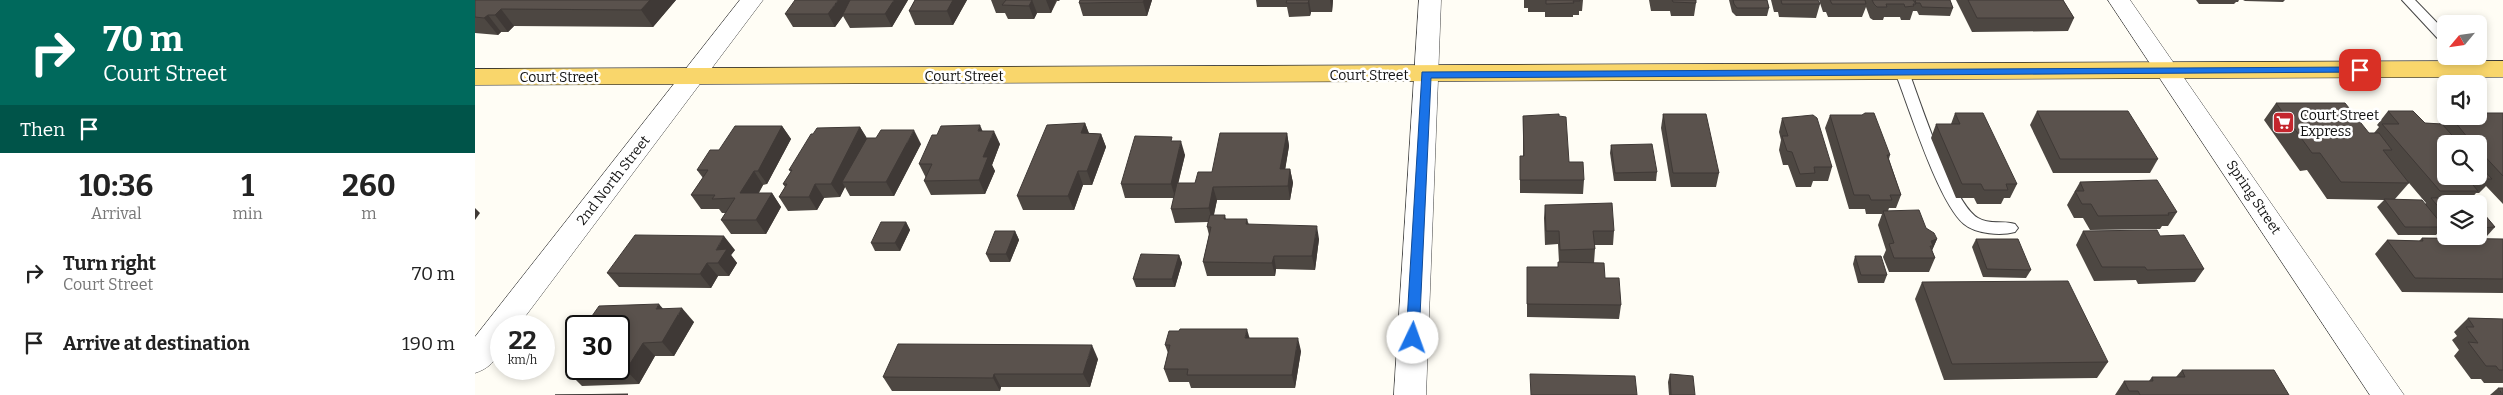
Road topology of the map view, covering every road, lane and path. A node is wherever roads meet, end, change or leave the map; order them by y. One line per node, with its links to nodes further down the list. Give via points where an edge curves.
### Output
1 (751, 0): 12 (street, 2nd North Street)
2 (1430, 0): 11 (street)
3 (2119, 0): 8 (street, Spring Street)
4 (2407, 0): 5 (lane)
5 (2437, 30)
6 (2437, 64): 8 (main road, Court Street)
7 (2479, 65): 9 (main road, Court Street)
8 (2167, 70): 10 (main road, Court Street); 17 (street, Spring Street)
9 (2503, 70)
10 (1902, 72): 11 (main road, Court Street); 14 (lane, via 1960,210 1970,220 1987,228)
11 (1426, 75): 12 (main road, Court Street); 16 (street)
12 (693, 76): 13 (main road, Court Street); 15 (street, 2nd North Street)
13 (475, 77)
14 (2010, 228)
15 (475, 360)
16 (1410, 395)
17 (2388, 395)

